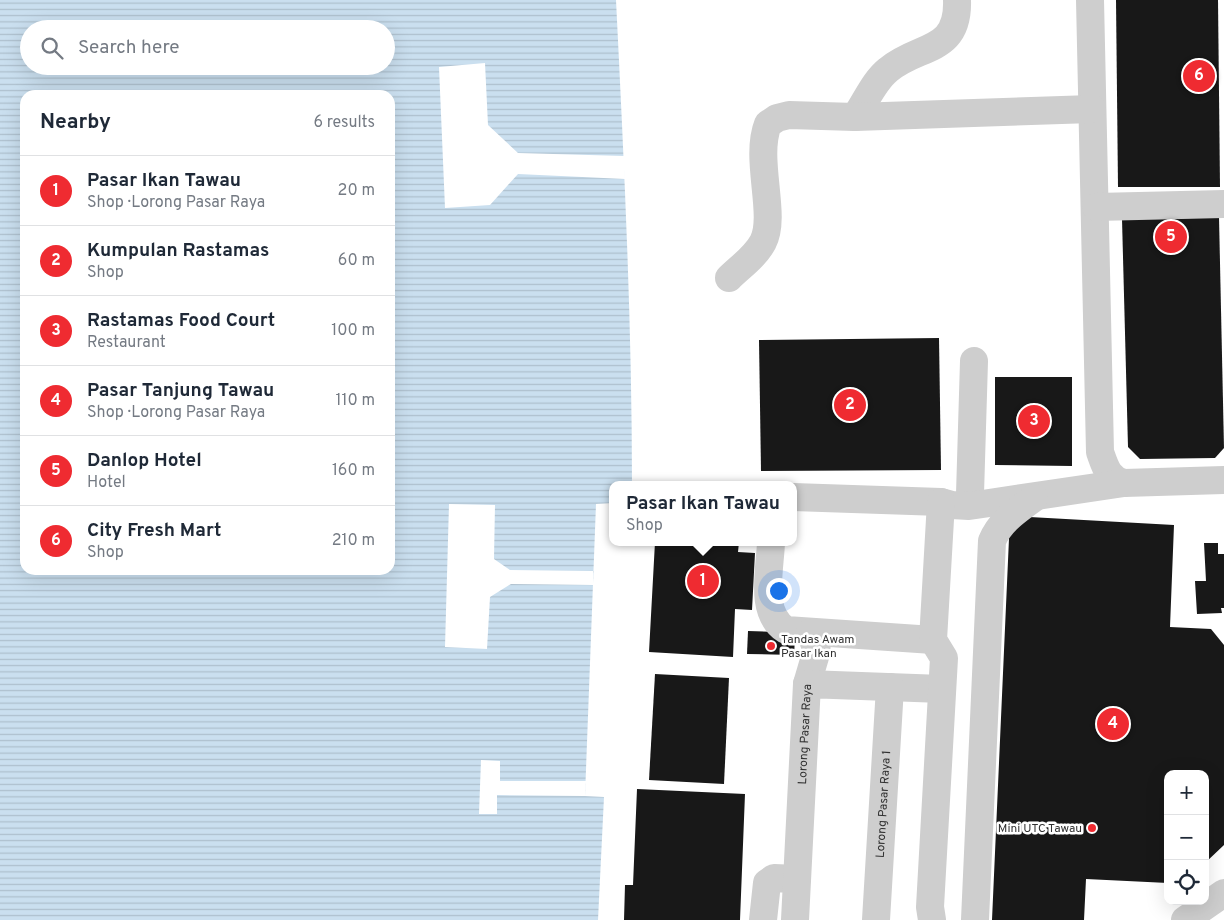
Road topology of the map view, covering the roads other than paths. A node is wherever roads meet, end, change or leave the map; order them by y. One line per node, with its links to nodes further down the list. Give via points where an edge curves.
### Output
1 (957, 0): 4 (street, via 953,27 945,40 932,49 897,62 885,72)
2 (1090, 0): 3 (street)
3 (1092, 109): 4 (street); 6 (street)
4 (855, 117): 7 (street, via 789,115 768,124 763,146 767,223 764,241)
5 (1224, 204): 6 (street)
6 (1096, 207): 9 (street)
7 (729, 278)
8 (974, 361): 12 (street)
9 (1100, 452): 11 (street, via 1109,474); 12 (street, via 1092,471 1073,481)
10 (1224, 480): 11 (street)
11 (1124, 483): 14 (street)
12 (970, 494): 15 (street, via 957,493)
13 (797, 497): 15 (street)
14 (1034, 498): 15 (street, via 976,506); 28 (street, via 997,530 992,541)
15 (941, 502): 18 (street)
16 (771, 546): 17 (street, via 768,600 771,613 777,624 786,630)
17 (810, 633): 18 (street); 19 (street, via 817,650)
18 (933, 640): 21 (street, via 944,658)
19 (807, 684): 20 (street, Lorong Pasar Raya); 22 (street, Lorong Pasar Raya)
20 (890, 687): 21 (street, Lorong Pasar Raya); 26 (street, Lorong Pasar Raya 1)
21 (942, 689): 27 (street, via 930,907)
22 (797, 879): 24 (street, via 774,878 767,883); 25 (street, Lorong Pasar Raya)
23 (1224, 892): 29 (street)
24 (763, 920)
25 (795, 920)
26 (876, 920)
27 (932, 920)
28 (975, 920)
29 (1185, 920)

